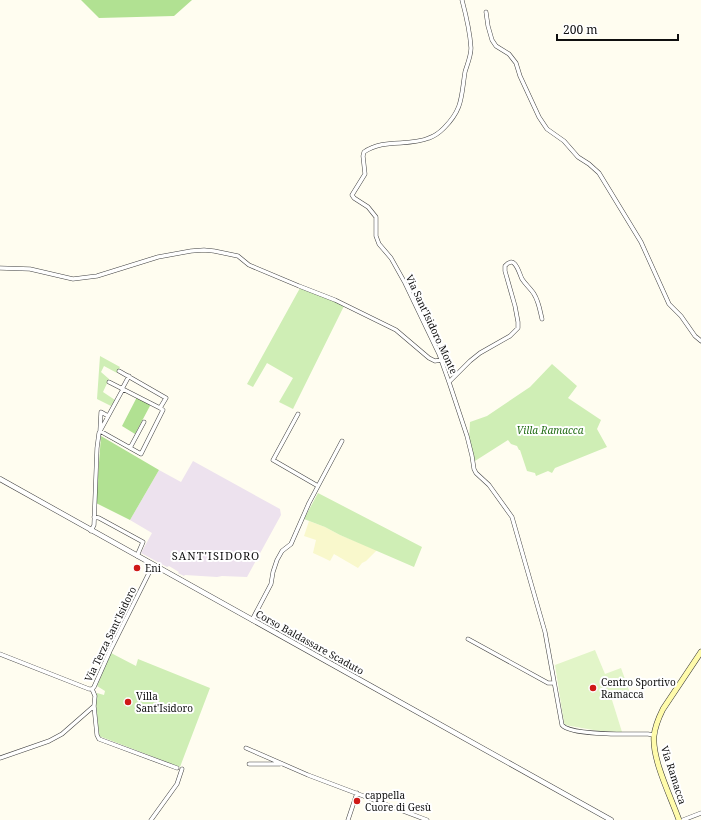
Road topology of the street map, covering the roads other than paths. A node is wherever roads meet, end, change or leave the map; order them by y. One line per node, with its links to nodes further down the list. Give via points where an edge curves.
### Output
1 (462, 0): 6 (street, Via Sant'Isidoro Monte, via 471,51 458,110 438,133 429,139 376,145 364,152 365,174 352,195 376,217 376,236 379,244 391,258 405,283)
2 (486, 12): 5 (street, via 492,40 516,63 543,123 549,131 564,141 575,155 599,173 641,242 669,304)
3 (0, 268): 6 (street, via 30,269 73,279 97,276 158,257 190,251 214,251 238,256 248,265 335,300 396,330 429,358)
4 (542, 319): 10 (street, via 536,299 515,263 507,263 505,271 516,306 518,328 510,336 480,353)
5 (701, 341)
6 (441, 360): 10 (street, Via Sant'Isidoro Monte)
7 (119, 371): 8 (street)
8 (129, 376): 11 (street); 12 (street, via 166,398)
9 (109, 382): 11 (street)
10 (450, 382): 29 (street, Via Sant'Isidoro Monte, via 474,469 512,517 545,632)
11 (123, 389): 12 (street); 14 (street)
12 (160, 408): 18 (street, via 163,410 140,454)
13 (298, 414): 20 (street, via 273,460)
14 (108, 416): 16 (street); 16 (street, via 101,412)
15 (144, 422): 18 (street)
16 (100, 431): 18 (street); 21 (street)
17 (342, 441): 20 (street)
18 (130, 448)
19 (0, 479): 22 (street, Corso Baldassare Scaduto)
20 (318, 486): 25 (street, via 291,544 282,551 277,560 271,584)
21 (94, 517): 22 (street); 23 (street, via 142,542)
22 (91, 531): 23 (street, Corso Baldassare Scaduto)
23 (137, 556): 24 (street, Corso Baldassare Scaduto)
24 (154, 565): 25 (street, Corso Baldassare Scaduto); 30 (street, Via Terza Sant'Isidoro)
25 (252, 620): 44 (street, Corso Baldassare Scaduto)
26 (468, 639): 29 (street, via 548,683)
27 (701, 652): 32 (main road, via 663,709)
28 (0, 654): 30 (street)
29 (554, 683): 32 (street, Via Sant'Isidoro Monte, via 561,722 565,727 601,734)
30 (92, 689): 31 (street, via 95,696)
31 (94, 706): 34 (street, via 62,734); 37 (street, via 99,739)
32 (654, 735): 45 (main road, Via Ramacca, via 659,765)
33 (246, 748): 36 (street)
34 (0, 758)
35 (249, 764): 36 (street)
36 (284, 764): 39 (street)
37 (177, 768)
38 (182, 769): 41 (street, via 177,784)
39 (357, 793): 42 (street); 43 (street)
40 (701, 813): 46 (street)
41 (151, 820)
42 (348, 820)
43 (427, 820)
44 (611, 820)
45 (679, 820)
46 (683, 820)

